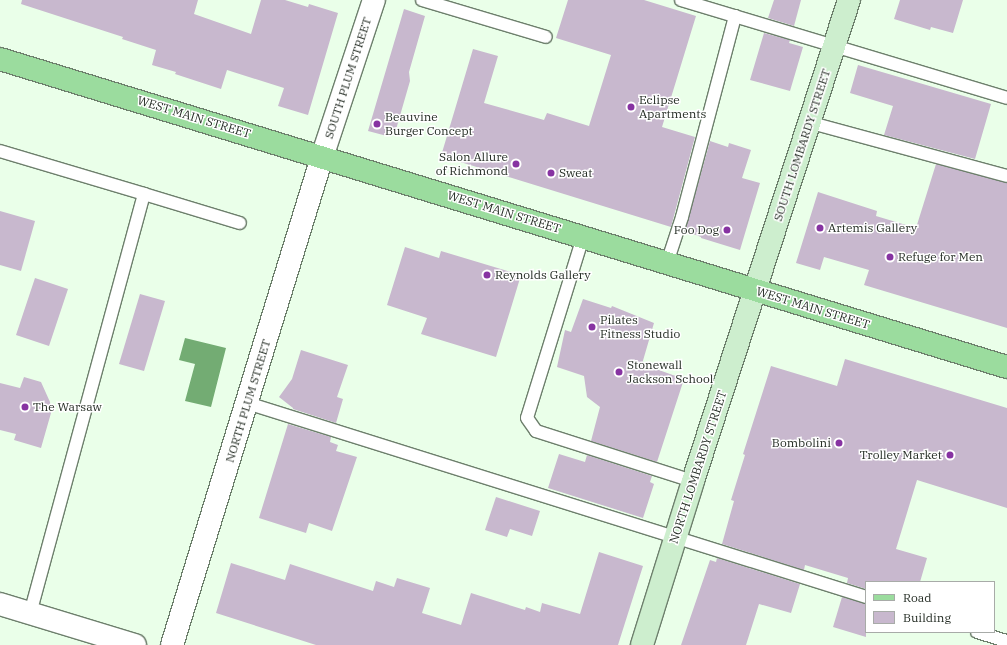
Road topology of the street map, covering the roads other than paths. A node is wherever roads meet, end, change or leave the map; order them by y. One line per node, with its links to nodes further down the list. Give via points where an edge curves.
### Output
1 (374, 0): 12 (street, SOUTH PLUM STREET)
2 (422, 0): 6 (lane)
3 (681, 0): 5 (lane)
4 (848, 0): 7 (main road, SOUTH LOMBARDY STREET)
5 (735, 16): 7 (lane); 17 (lane, via 682,217)
6 (546, 37)
7 (834, 47): 9 (lane); 10 (main road, SOUTH LOMBARDY STREET)
8 (0, 59): 12 (main road, WEST MAIN STREET)
9 (1007, 98)
10 (808, 122): 13 (lane); 18 (main road, SOUTH LOMBARDY STREET)
11 (0, 151): 14 (lane)
12 (322, 157): 16 (main road, WEST MAIN STREET); 20 (street, NORTH PLUM STREET)
13 (1007, 176)
14 (144, 194): 15 (lane); 25 (lane)
15 (240, 223)
16 (583, 237): 17 (main road, WEST MAIN STREET); 21 (lane, via 527,418 536,431)
17 (667, 263): 18 (main road, WEST MAIN STREET)
18 (756, 290): 19 (main road, WEST MAIN STREET); 21 (main road, NORTH LOMBARDY STREET)
19 (1007, 367)
20 (247, 403): 22 (lane); 29 (street, NORTH PLUM STREET)
21 (692, 481): 22 (main road, NORTH LOMBARDY STREET)
22 (676, 537): 23 (lane); 30 (main road, NORTH LOMBARDY STREET)
23 (865, 597)
24 (0, 604): 25 (street)
25 (30, 613): 28 (street)
26 (980, 633): 27 (lane)
27 (1007, 641)
28 (135, 645)
29 (172, 645)
30 (642, 645)

